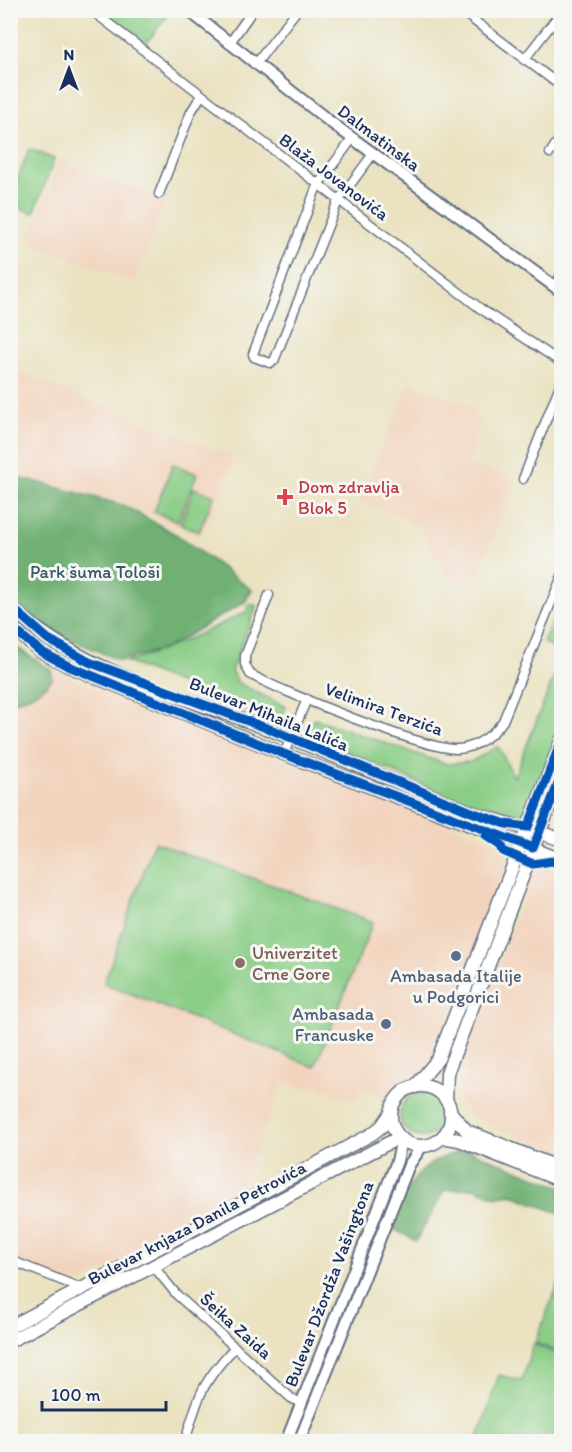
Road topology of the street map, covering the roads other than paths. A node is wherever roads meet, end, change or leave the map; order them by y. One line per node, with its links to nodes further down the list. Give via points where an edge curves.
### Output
1 (91, 10): 11 (street, Blaža Jovanovića)
2 (188, 10): 7 (street, Dalmatinska)
3 (254, 10): 7 (street)
4 (297, 10): 9 (street)
5 (460, 10): 8 (street)
6 (558, 16): 8 (street)
7 (229, 45): 9 (street, Dalmatinska)
8 (524, 60): 10 (street)
9 (255, 65): 13 (street, Dalmatinska)
10 (561, 87)
11 (201, 96): 16 (street, Blaža Jovanovića); 17 (street)
12 (561, 135): 14 (street)
13 (353, 138): 15 (street, Dalmatinska); 16 (street)
14 (550, 153)
15 (373, 154): 18 (street); 20 (street, Dalmatinska)
16 (317, 186): 18 (street, Blaža Jovanovića); 18 (street, via 254,357 274,361)
17 (159, 194)
18 (338, 201): 21 (street, Blaža Jovanovića, via 481,309)
19 (561, 274): 20 (street, Dalmatinska)
20 (558, 290)
21 (561, 363)
22 (561, 380): 23 (street)
23 (523, 479)
24 (561, 576): 25 (street, Velimira Terzića)
25 (558, 593): 29 (street, Velimira Terzića, via 503,721 470,747 438,748)
26 (269, 595): 29 (street, Velimira Terzića, via 245,656 247,669 259,679)
27 (10, 606): 30 (main road, Bulevar Mihaila Lalića, via 48,639 89,662)
28 (10, 626): 32 (main road, Bulevar Mihaila Lalića, via 40,651 66,665)
29 (307, 699): 30 (street)
30 (290, 738): 32 (street); 34 (main road, Bulevar Mihaila Lalića, via 474,813)
31 (561, 739): 34 (main road)
32 (284, 754): 36 (main road, Bulevar Mihaila Lalića)
33 (561, 774): 34 (main road)
34 (533, 829): 35 (main road, Bulevar Mihaila Lalića); 36 (main road)
35 (561, 840)
36 (527, 846): 37 (main road, Bulevar Mihaila Lalića); 38 (main road, via 438,1059); 39 (main road, via 447,1073)
37 (561, 860)
38 (415, 1087): 39 (main road, via 436,1090); 41 (main road, via 397,1098)
39 (446, 1100): 40 (main road)
40 (450, 1112): 42 (main road, via 450,1123); 45 (main road, via 467,1131)
41 (391, 1113): 43 (main road); 49 (main road, Bulevar knjaza Danila Petrovića, via 372,1134)
42 (442, 1137): 44 (main road); 46 (main road, via 459,1140)
43 (401, 1138): 44 (main road); 48 (main road, Bulevar knjaza Danila Petrovića); 53 (street, Bulevar Džordža Vašingtona, via 397,1161)
44 (423, 1146): 56 (street, Bulevar Džordža Vašingtona, via 409,1165)
45 (561, 1169)
46 (561, 1181)
47 (10, 1260): 49 (street)
48 (154, 1267): 51 (main road, Bulevar knjaza Danila Petrovića); 52 (street, Šeika Zaida, via 177,1295)
49 (83, 1290): 50 (main road, Bulevar knjaza Danila Petrovića)
50 (10, 1327)
51 (10, 1341)
52 (235, 1347): 53 (street, Šeika Zaida); 54 (street, via 205,1381)
53 (301, 1403): 55 (street, Bulevar Džordža Vašingtona)
54 (185, 1442)
55 (286, 1442)
56 (299, 1442)

